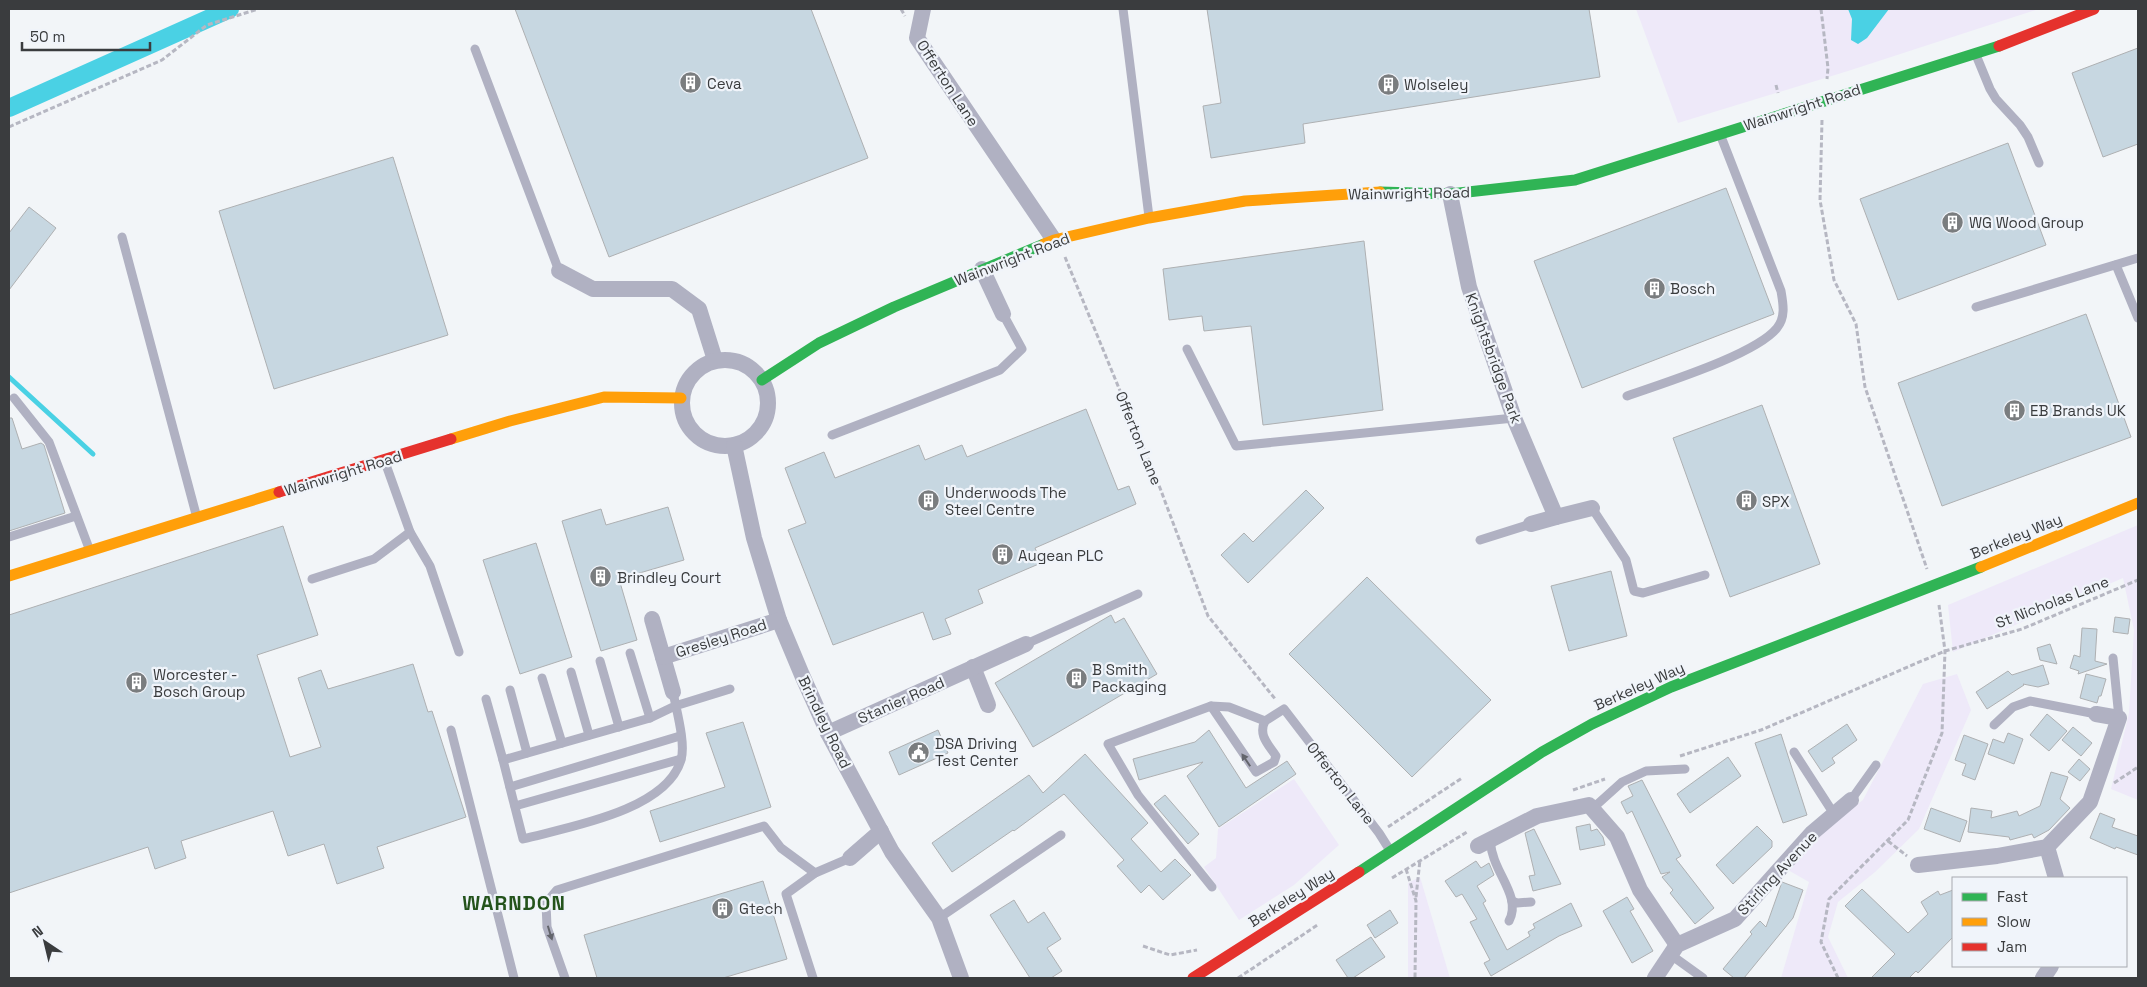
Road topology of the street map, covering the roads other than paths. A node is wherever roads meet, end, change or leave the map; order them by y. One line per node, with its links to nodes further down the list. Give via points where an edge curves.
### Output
1 (923, 9): 11 (street, Offerton Lane, via 917,38)
2 (1123, 9): 9 (lane)
3 (2094, 9): 5 (street, Wainwright Road, via 2044,30)
4 (475, 49): 15 (lane)
5 (1974, 53): 6 (street, Wainwright Road); 7 (lane, via 1993,94 2020,125)
6 (1720, 134): 8 (street, Wainwright Road, via 1575,180); 22 (lane, via 1781,291 1784,309 1778,327 1745,351)
7 (2039, 163)
8 (1450, 194): 9 (street, Wainwright Road, via 1370,192 1245,201); 25 (street, Knightsbridge Park, via 1469,286)
9 (1149, 218): 11 (street, Wainwright Road)
10 (122, 238): 33 (lane)
11 (1054, 240): 14 (street, Wainwright Road)
12 (2138, 258): 13 (lane)
13 (2116, 265): 16 (lane); 18 (lane)
14 (982, 269): 17 (street); 21 (street, Wainwright Road, via 819,343)
15 (559, 271): 20 (street, via 594,289 672,290 699,309)
16 (1976, 307)
17 (1003, 314): 26 (lane, via 1022,349 1000,370)
18 (2138, 318)
19 (1187, 349): 25 (lane, via 1236,446)
20 (714, 360): 21 (street, via 742,362); 24 (street, via 692,374)
21 (762, 380): 27 (street, via 767,393 765,420 758,432)
22 (1627, 396)
23 (14, 398): 31 (lane, via 49,442)
24 (681, 398): 27 (street, via 682,412 696,435 707,443); 28 (street, Wainwright Road, via 604,396)
25 (1514, 418): 32 (street, Knightsbridge Park)
26 (832, 435)
27 (734, 445): 44 (street, Brindley Road, via 754,538)
28 (384, 460): 33 (street, Wainwright Road); 35 (lane)
29 (2138, 503): 86 (street, Berkeley Way, via 1671,687 1610,715 1542,752)
30 (1592, 508): 32 (street); 39 (lane, via 1626,560 1634,591 1643,593)
31 (76, 516): 36 (lane); 38 (lane)
32 (1556, 517): 34 (street)
33 (197, 518): 38 (street, Wainwright Road)
34 (1531, 524): 37 (lane)
35 (410, 532): 41 (lane, via 374,559); 46 (lane, via 430,566)
36 (9, 537)
37 (1480, 540)
38 (90, 551): 40 (street, Wainwright Road)
39 (1705, 574)
40 (9, 576)
41 (312, 579)
42 (1138, 594): 45 (lane)
43 (652, 619): 48 (street, Gresley Road)
44 (779, 620): 48 (street, Gresley Road); 67 (street, Brindley Road)
45 (1026, 644): 51 (street, Stanier Road)
46 (459, 652)
47 (630, 653): 61 (lane)
48 (663, 656): 57 (street, Gresley Road)
49 (2113, 658): 62 (lane)
50 (600, 661): 65 (lane)
51 (973, 668): 58 (street); 67 (street, Stanier Road)
52 (570, 672): 68 (lane)
53 (542, 678): 70 (lane)
54 (730, 689): 57 (lane)
55 (510, 690): 72 (lane)
56 (486, 699): 73 (lane)
57 (674, 699): 61 (lane); 69 (lane)
58 (988, 705)
59 (1211, 706): 63 (lane, via 1229,708); 63 (lane, one-way to 59, via 1262,736 1276,756 1274,762 1256,772); 91 (lane, via 1108,744 1138,795)
60 (2096, 714): 62 (street); 64 (lane, via 2030,701 2013,707)
61 (650, 718): 65 (lane)
62 (2119, 718): 85 (street, via 2090,802)
63 (1265, 721): 86 (lane, Offerton Lane, via 1284,709 1380,833)
64 (1994, 725)
65 (619, 727): 68 (lane)
66 (451, 730): 97 (lane)
67 (828, 733): 82 (street, Brindley Road)
68 (589, 735): 70 (lane)
69 (680, 736): 74 (lane); 77 (lane)
70 (562, 743): 72 (lane)
71 (1794, 752): 81 (lane)
72 (527, 753): 73 (lane)
73 (503, 760): 77 (lane)
74 (681, 760): 79 (lane); 79 (lane, via 667,785 624,811 523,839)
75 (1876, 765): 78 (lane)
76 (1685, 769): 80 (lane, via 1646,771 1622,782)
77 (510, 787): 79 (lane)
78 (1851, 800): 81 (street, Stirling Avenue)
79 (515, 806)
80 (1592, 809): 84 (street, via 1589,805 1537,816); 96 (street, via 1617,837 1640,890)
81 (1834, 814): 96 (street, Stirling Avenue, via 1812,833 1735,919)
82 (881, 831): 87 (street); 94 (street, Brindley Road)
83 (1061, 835): 94 (lane)
84 (1484, 843): 92 (lane)
85 (2047, 847): 88 (street); 90 (street)
86 (1391, 852): 101 (street, Berkeley Way)
87 (850, 858): 89 (lane)
88 (1918, 865)
89 (815, 873): 98 (lane, one-way to 98, via 780,848 764,826 557,890 546,903 547,927); 99 (lane, via 786,894)
90 (2056, 877)
91 (1212, 887)
92 (1512, 900): 93 (lane); 95 (lane)
93 (1531, 902)
94 (939, 918): 100 (street, Brindley Road)
95 (1509, 921)
96 (1674, 950): 102 (street); 103 (lane)
97 (514, 978)
98 (565, 978)
99 (813, 978)
100 (961, 978)
101 (1193, 978)
102 (1655, 978)
103 (1703, 978)

